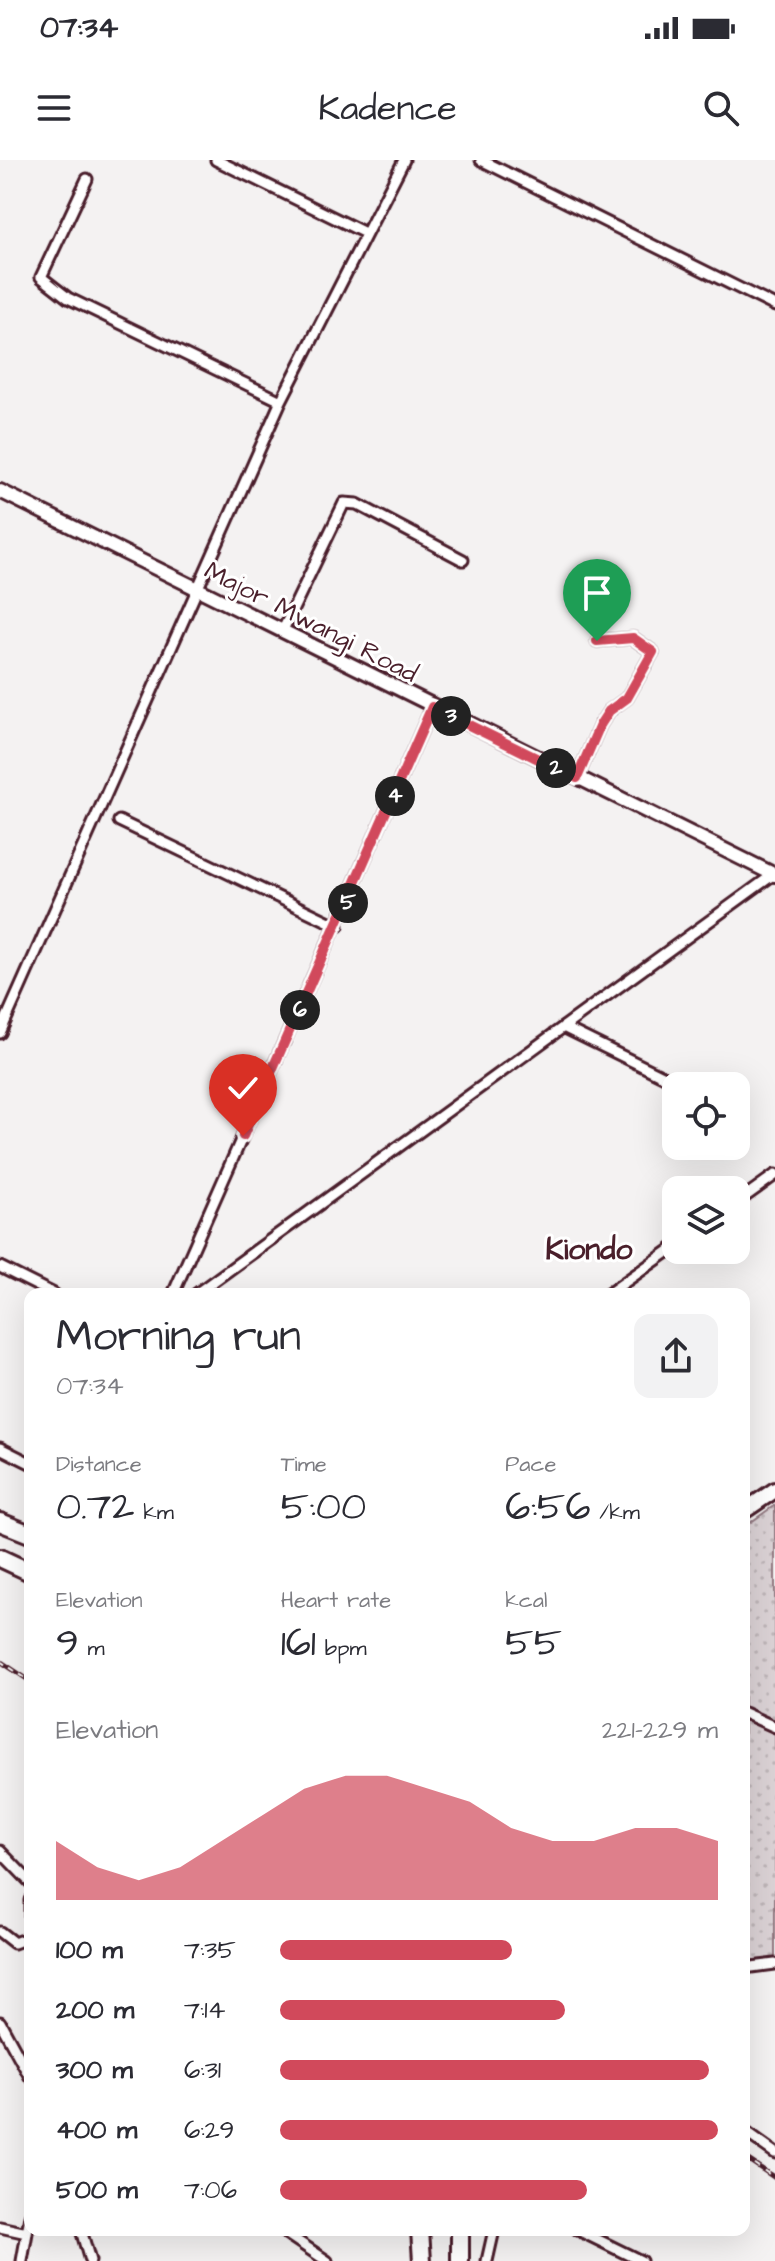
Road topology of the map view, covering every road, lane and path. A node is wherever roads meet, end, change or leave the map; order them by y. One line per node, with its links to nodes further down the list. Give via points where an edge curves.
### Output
1 (216, 160): 5 (street)
2 (404, 160): 5 (street)
3 (481, 160): 6 (street)
4 (87, 179): 7 (street, via 41,277 68,298)
5 (365, 233): 7 (street)
6 (775, 306)
7 (281, 401): 10 (street)
8 (0, 491): 10 (street, Major Mwangi Road)
9 (463, 560): 11 (street, via 357,504 344,503)
10 (195, 588): 11 (street, Major Mwangi Road); 19 (street)
11 (282, 632): 13 (street, Major Mwangi Road)
12 (597, 641): 14 (street, via 633,638 653,652 627,698 600,725)
13 (432, 707): 14 (street, Major Mwangi Road); 17 (street)
14 (577, 778): 16 (street, Major Mwangi Road)
15 (119, 821): 17 (street)
16 (774, 875): 18 (street)
17 (338, 926): 26 (street)
18 (563, 1027): 20 (street); 27 (street)
19 (0, 1033)
20 (662, 1076)
21 (775, 1175): 22 (street)
22 (750, 1193)
23 (662, 1256): 28 (street)
24 (0, 1267): 25 (street)
25 (42, 1288)
26 (176, 1288)
27 (204, 1288)
28 (616, 1288)
29 (0, 1448): 30 (street)
30 (24, 1460)
31 (775, 1490): 32 (main road)
32 (750, 1507)
33 (0, 1522): 34 (highway)
34 (24, 1532)
35 (0, 1558): 36 (highway)
36 (24, 1569)
37 (750, 1716): 38 (street)
38 (775, 1727)
39 (0, 1851): 40 (street)
40 (24, 1876)
41 (0, 1932): 42 (street, via 14,1943)
42 (24, 1939)
43 (775, 1964): 44 (street)
44 (750, 1967)
45 (0, 2022): 46 (street)
46 (24, 2066)
47 (750, 2135): 48 (street)
48 (775, 2153)
49 (0, 2227): 50 (street)
50 (24, 2232)
51 (26, 2236): 58 (street)
52 (83, 2236): 59 (street)
53 (290, 2236): 60 (street)
54 (420, 2236): 61 (highway)
55 (460, 2236): 62 (highway)
56 (493, 2236): 63 (street)
57 (590, 2236): 64 (street)
58 (22, 2261)
59 (90, 2261)
60 (327, 2261)
61 (422, 2261)
62 (460, 2261)
63 (487, 2261)
64 (641, 2261)

